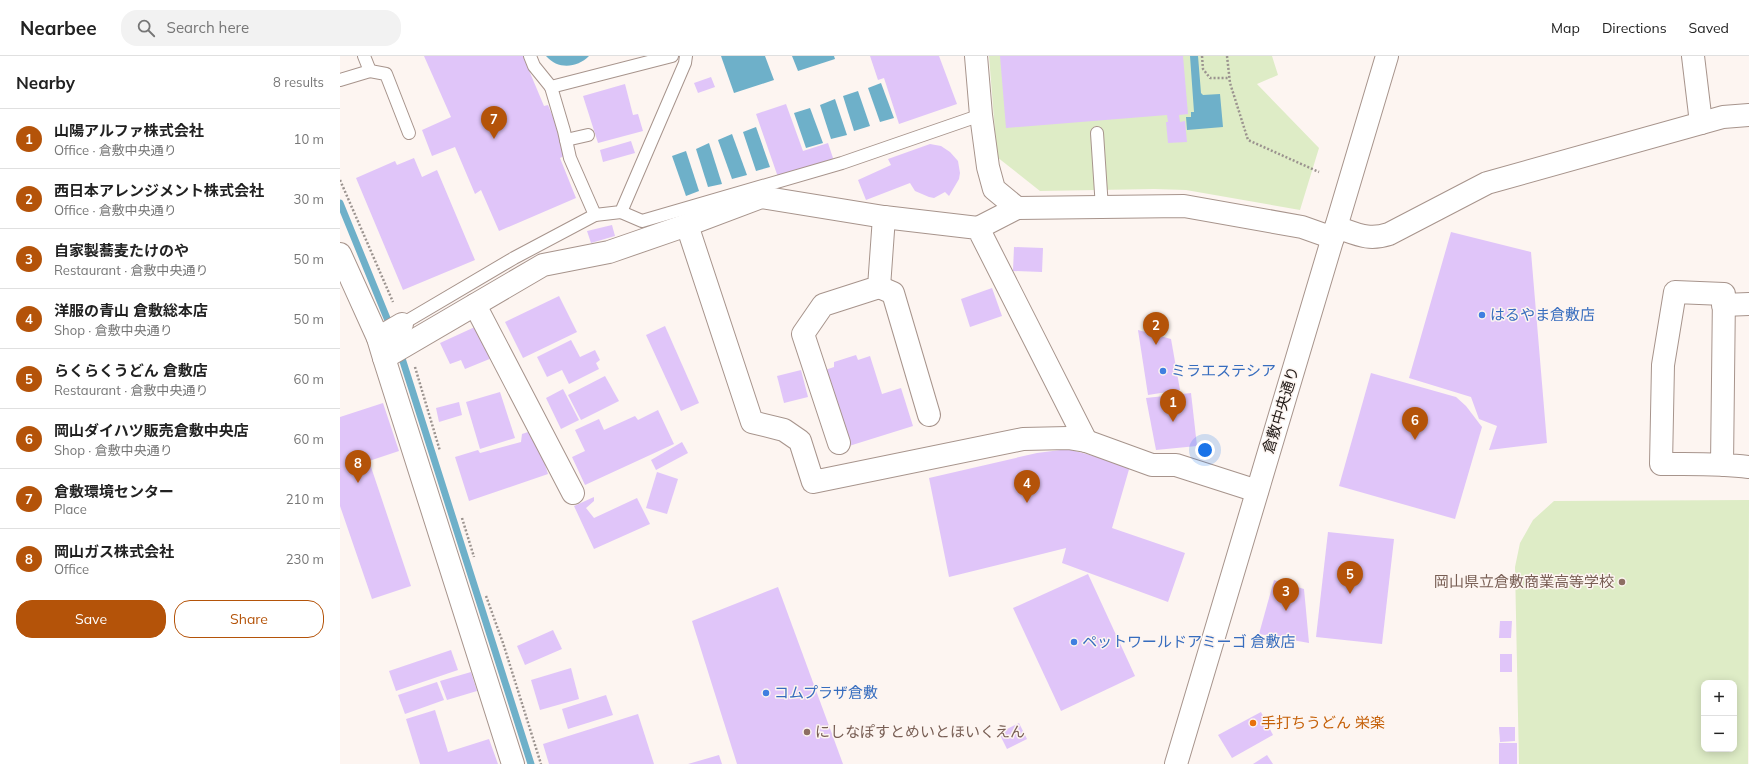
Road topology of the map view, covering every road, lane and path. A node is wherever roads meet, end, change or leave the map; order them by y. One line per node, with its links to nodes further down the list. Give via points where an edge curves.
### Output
1 (364, 56): 10 (lane)
2 (530, 56): 13 (lane, via 534,66)
3 (672, 56): 13 (lane)
4 (686, 56): 24 (lane)
5 (976, 56): 14 (street)
6 (1202, 56): 11 (path, via 1203,69 1210,78)
7 (1227, 56): 11 (path)
8 (1387, 56): 29 (street, 倉敷中央通り)
9 (1692, 56): 16 (street)
10 (370, 71): 12 (lane); 18 (lane, via 386,74)
11 (1229, 78): 21 (path, via 1248,140)
12 (340, 80)
13 (551, 87): 20 (lane)
14 (981, 115): 22 (street, via 988,167 994,189); 24 (lane, via 842,162 642,222)
15 (1749, 115): 16 (street, via 1723,117)
16 (1701, 123): 29 (street, via 1487,182 1378,238)
17 (1097, 133): 23 (lane)
18 (408, 134)
19 (588, 135): 20 (lane)
20 (566, 140): 25 (lane, via 570,158)
21 (1319, 172)
22 (1017, 208): 23 (street); 28 (street)
23 (1102, 208): 29 (street, via 1184,206)
24 (622, 212): 25 (lane)
25 (595, 215): 35 (lane, via 514,258)
26 (884, 217): 27 (street, via 761,197); 28 (street); 31 (street)
27 (687, 225): 34 (street, via 609,252 542,265); 38 (street, via 752,422 784,430 800,441 813,482 1022,439 1068,438)
28 (978, 228): 38 (street)
29 (1334, 233): 42 (street, 倉敷中央通り)
30 (340, 254): 35 (street)
31 (879, 287): 37 (street, via 893,293); 39 (street, via 823,304 803,334)
32 (1723, 304): 33 (street); 40 (street); 40 (street, via 1724,294 1675,292 1663,364 1661,464)
33 (1749, 304)
34 (475, 306): 36 (street); 43 (street)
35 (391, 330): 36 (street)
36 (394, 353): 44 (street)
37 (929, 415)
38 (1086, 441): 42 (street, via 1152,465 1176,465)
39 (839, 443)
40 (1722, 465): 41 (street)
41 (1749, 467)
42 (1257, 491): 45 (street, 倉敷中央通り)
43 (573, 493)
44 (514, 764)
45 (1176, 764)

